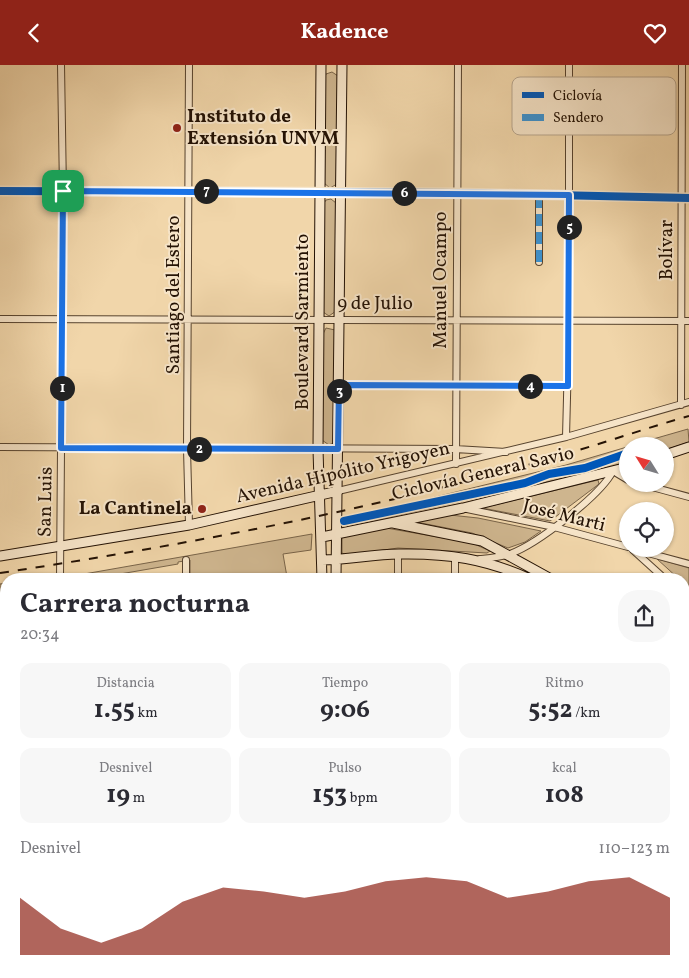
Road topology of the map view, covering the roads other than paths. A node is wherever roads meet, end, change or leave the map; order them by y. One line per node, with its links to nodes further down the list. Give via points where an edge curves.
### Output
1 (61, 65): 9 (street, San Luis)
2 (189, 65): 10 (street, Santiago del Estero)
3 (321, 65): 11 (main road, Boulevard Sarmiento)
4 (342, 65): 12 (main road, Boulevard Sarmiento)
5 (458, 65): 13 (street, Manuel Ocampo)
6 (682, 65): 16 (street, Bolívar)
7 (569, 135): 15 (street)
8 (0, 191): 9 (street)
9 (63, 191): 10 (street); 19 (street, San Luis)
10 (189, 191): 11 (street); 20 (street, Santiago del Estero)
11 (320, 193): 12 (street); 21 (main road, Boulevard Sarmiento)
12 (341, 193): 13 (street); 22 (main road, Boulevard Sarmiento)
13 (456, 193): 14 (street); 23 (street, Manuel Ocampo)
14 (539, 195): 15 (street); 17 (street)
15 (569, 195): 16 (street); 24 (street)
16 (685, 197): 25 (street, Bolívar)
17 (539, 262)
18 (0, 319): 19 (street, 9 de Julio)
19 (62, 319): 20 (street, 9 de Julio); 35 (street, San Luis)
20 (190, 319): 21 (street, 9 de Julio); 36 (street, Santiago del Estero)
21 (320, 319): 22 (street, 9 de Julio); 37 (main road, Boulevard Sarmiento)
22 (340, 319): 23 (street, 9 de Julio); 27 (main road, Boulevard Sarmiento)
23 (456, 319): 24 (street, 9 de Julio); 28 (street, Manuel Ocampo)
24 (570, 319): 25 (street, 9 de Julio); 29 (street)
25 (681, 321): 26 (street, 9 de Julio); 31 (street, Bolívar)
26 (689, 321)
27 (339, 385): 28 (street); 38 (main road, Boulevard Sarmiento)
28 (456, 385): 29 (street); 39 (street, Manuel Ocampo)
29 (568, 386): 32 (street)
30 (689, 402): 31 (street, Avenida Hipólito Yrigoyen)
31 (681, 405): 32 (street, Avenida Hipólito Yrigoyen)
32 (566, 437): 40 (street, Avenida Hipólito Yrigoyen)
33 (0, 447): 35 (street)
34 (689, 447): 41 (main road)
35 (61, 448): 36 (street); 57 (street, San Luis)
36 (187, 449): 37 (street); 52 (street, Santiago del Estero)
37 (318, 449): 38 (street); 48 (main road, Boulevard Sarmiento)
38 (338, 449): 39 (street); 46 (main road, Boulevard Sarmiento)
39 (455, 449): 40 (street); 42 (street, Manuel Ocampo)
40 (506, 452): 42 (street, Avenida Hipólito Yrigoyen)
41 (674, 452)
42 (456, 464): 46 (street, Avenida Hipólito Yrigoyen)
43 (619, 469): 44 (main road)
44 (613, 471): 45 (street); 50 (main road); 53 (street, via 607,482)
45 (619, 475)
46 (338, 491): 48 (main road, Avenida Hipólito Yrigoyen); 54 (main road, Boulevard Sarmiento)
47 (674, 493): 49 (street)
48 (319, 496): 52 (main road, Avenida Hipólito Yrigoyen); 55 (main road, Boulevard Sarmiento)
49 (689, 497)
50 (463, 508): 51 (main road); 53 (street, José Marti)
51 (387, 522): 54 (main road); 59 (main road, via 474,538)
52 (189, 525): 57 (main road, Avenida Hipólito Yrigoyen)
53 (554, 527): 56 (street, José Marti); 59 (street, via 529,545)
54 (336, 532): 55 (main road); 66 (main road, Boulevard Sarmiento)
55 (322, 537): 67 (main road, Boulevard Sarmiento)
56 (619, 545)
57 (60, 547): 60 (main road, Avenida Hipólito Yrigoyen); 69 (street, San Luis)
58 (398, 553): 61 (main road); 66 (main road); 73 (street)
59 (509, 554): 64 (street); 76 (main road)
60 (0, 556)
61 (455, 557): 64 (main road); 74 (street)
62 (641, 557): 77 (street)
63 (662, 557): 68 (street)
64 (478, 559): 75 (main road)
65 (186, 560): 70 (street)
66 (336, 560): 67 (main road); 72 (main road, Boulevard Sarmiento)
67 (322, 561): 71 (main road, Boulevard Sarmiento)
68 (689, 564)
69 (60, 573)
70 (186, 573)
71 (322, 573)
72 (336, 573)
73 (398, 573)
74 (456, 573)
75 (508, 573)
76 (541, 573)
77 (658, 573)

